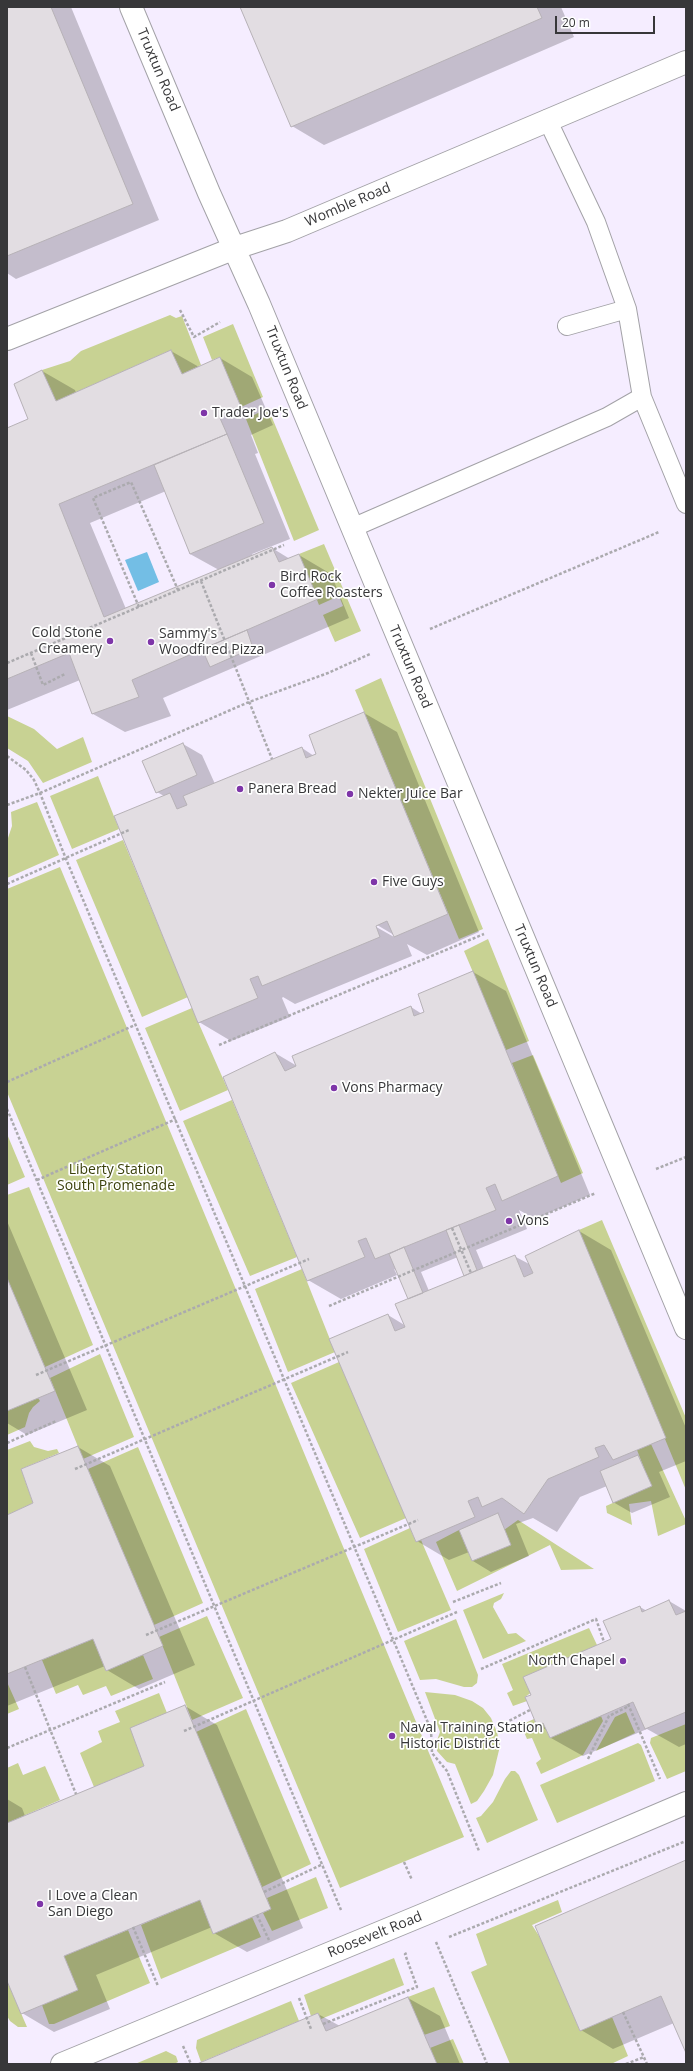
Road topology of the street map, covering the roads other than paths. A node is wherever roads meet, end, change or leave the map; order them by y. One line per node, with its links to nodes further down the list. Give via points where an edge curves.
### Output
1 (131, 7): 4 (street, Truxtun Road, via 209,193)
2 (686, 62): 3 (street, Womble Road)
3 (547, 119): 4 (street, Womble Road, via 287,231); 5 (lane, via 596,222)
4 (235, 248): 7 (street, Womble Road); 10 (street, Truxtun Road)
5 (626, 309): 6 (lane); 8 (lane)
6 (567, 326)
7 (7, 339)
8 (642, 396): 9 (lane); 10 (lane, via 607,417)
9 (686, 504)
10 (352, 528): 11 (street, Truxtun Road)
11 (686, 1328)
12 (686, 1804): 13 (street, Roosevelt Road)
13 (62, 2064)

